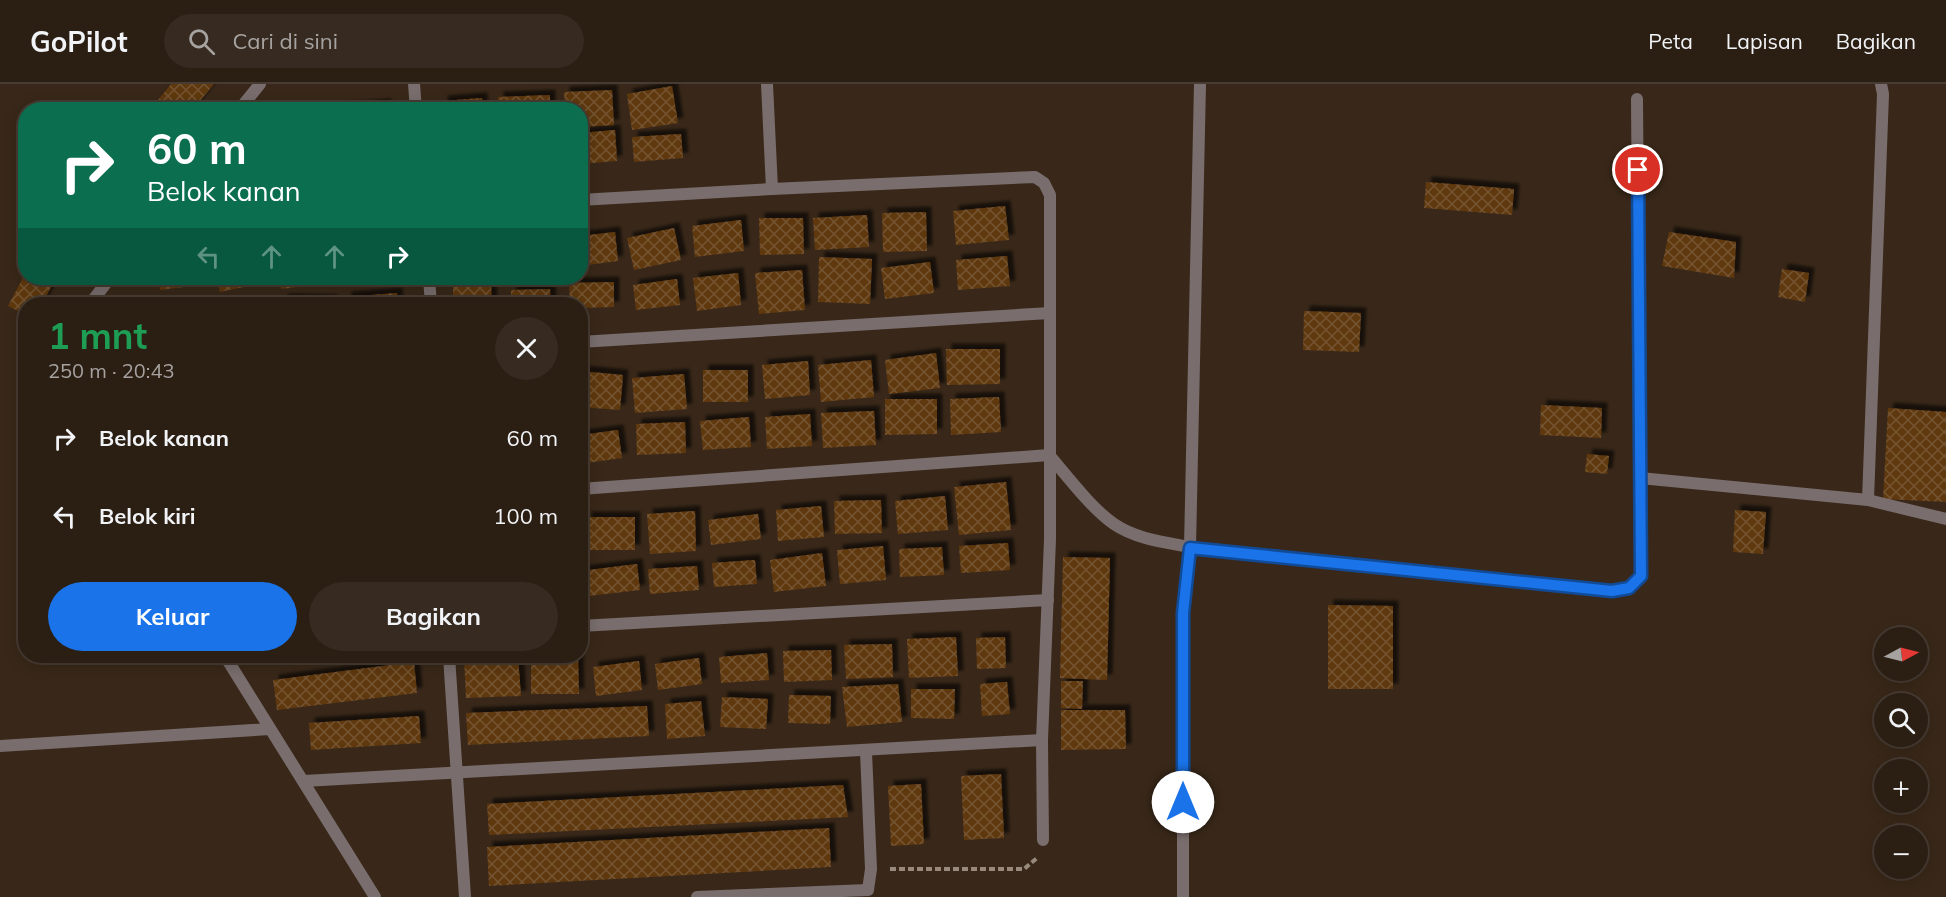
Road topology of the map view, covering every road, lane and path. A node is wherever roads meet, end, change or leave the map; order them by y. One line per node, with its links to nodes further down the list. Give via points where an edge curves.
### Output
1 (260, 84): 7 (street)
2 (414, 84): 8 (street)
3 (767, 84): 9 (street)
4 (1200, 84): 20 (street)
5 (1881, 84): 18 (street)
6 (1637, 99): 16 (street)
7 (245, 102)
8 (415, 102)
9 (772, 189): 10 (street); 13 (street, via 1035,177 1044,183 1050,195)
10 (588, 200)
11 (105, 285): 12 (street)
12 (95, 297)
13 (1050, 313): 14 (street); 15 (street)
14 (588, 342)
15 (1049, 455): 17 (street); 20 (street, via 1114,524 1145,538); 21 (street)
16 (1640, 478): 18 (street); 20 (street, via 1641,576 1629,588 1612,591)
17 (588, 488)
18 (1868, 500): 19 (street)
19 (1946, 519)
20 (1190, 548): 36 (street, via 1183,613)
21 (1048, 600): 22 (street); 26 (street)
22 (588, 626)
23 (229, 663): 25 (street)
24 (450, 663): 29 (street)
25 (270, 729): 27 (street); 30 (street)
26 (1042, 740): 28 (street); 31 (street)
27 (0, 746)
28 (866, 752): 29 (street); 32 (street)
29 (458, 771): 30 (street); 34 (street)
30 (304, 781): 33 (street)
31 (1043, 840): 32 (path, via 1037,860 1024,869)
32 (871, 869): 35 (street, via 868,890)
33 (375, 897)
34 (465, 897)
35 (697, 897)
36 (1183, 897)

